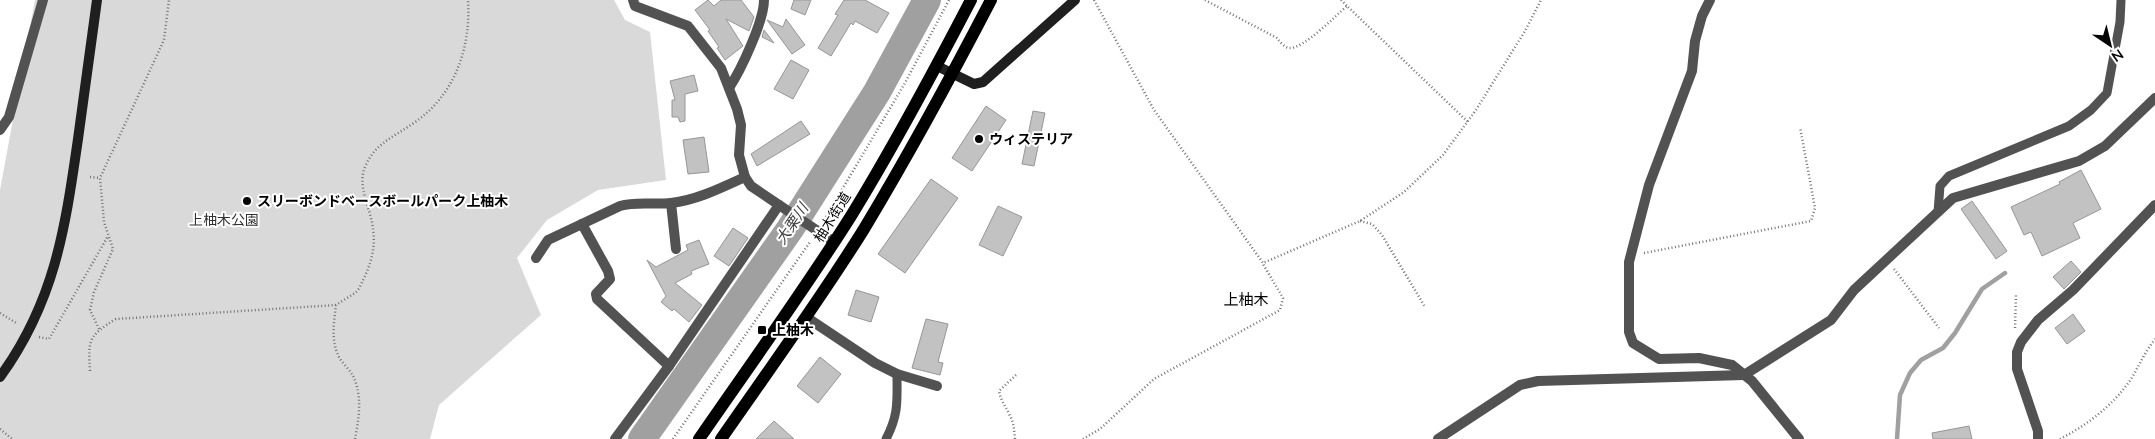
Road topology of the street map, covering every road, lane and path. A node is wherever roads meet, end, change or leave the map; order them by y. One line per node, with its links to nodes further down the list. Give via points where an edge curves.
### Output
1 (43, 0): 24 (street, via 8,117)
2 (97, 0): 56 (street, via 59,255 36,317)
3 (169, 0): 27 (path, via 164,40)
4 (468, 0): 43 (path, via 465,47 458,71 443,97 418,120 374,150 364,168 362,187 375,241 371,264 357,292)
5 (633, 0): 20 (street, via 635,6 688,26 721,68)
6 (764, 0): 20 (street, via 762,14 738,75)
7 (949, 0): 34 (path, via 905,82)
8 (971, 0): 18 (main road, 柚木街道)
9 (991, 0): 19 (main road)
10 (1075, 0): 19 (street, via 983,82 974,84)
11 (1094, 0): 41 (path, via 1154,110)
12 (1206, 0): 17 (path, via 1291,48 1305,42)
13 (1341, 0): 17 (path)
14 (1541, 0): 22 (path)
15 (1710, 0): 38 (street, via 1695,41 1692,71 1649,186)
16 (2121, 0): 31 (lane, via 2107,93 2091,110 2068,126 1950,176 1940,186)
17 (1347, 6): 22 (path)
18 (937, 66): 19 (street); 36 (main road, 柚木街道)
19 (951, 73): 45 (main road, via 880,201)
20 (729, 88): 25 (street, via 741,125 739,155)
21 (2155, 98): 31 (street, via 2105,146 2080,161 1953,198)
22 (1468, 122): 32 (path, via 1443,155 1404,192)
23 (1800, 127): 38 (path, via 1815,208 1811,221)
24 (0, 130)
25 (745, 176): 28 (street, via 708,194); 30 (street, via 751,186)
26 (90, 177): 27 (path)
27 (100, 178): 35 (path)
28 (671, 203): 33 (street, via 631,203); 37 (street)
29 (2155, 205): 50 (street, via 2038,320)
30 (782, 207): 34 (street); 51 (street)
31 (1938, 212): 40 (street)
32 (1360, 221): 41 (path); 44 (path, via 1372,224 1382,234)
33 (582, 224): 39 (street, via 548,240); 51 (street, via 610,279 596,294 597,299)
34 (815, 230): 36 (street); 62 (path)
35 (108, 235): 47 (path, via 113,249 94,292 90,310); 48 (path, via 49,339)
36 (834, 242): 63 (main road, 柚木街道)
37 (676, 249)
38 (1631, 255): 54 (street, via 1627,306 1633,343 1659,359 1700,358 1732,364)
39 (536, 258)
40 (1886, 259): 46 (path); 54 (street, via 1854,290 1831,320)
41 (1263, 264): 67 (path, via 1283,298 1280,310 1154,379 1100,429)
42 (2016, 294): 50 (path, via 2014,339)
43 (336, 305): 47 (path, via 116,319); 60 (path, via 333,333 338,355 353,376 359,397)
44 (1424, 308)
45 (806, 317): 53 (street); 64 (main road)
46 (1938, 328)
47 (99, 329): 52 (path, via 88,345)
48 (43, 339)
49 (2155, 339): 71 (path, via 2127,385 2097,416)
50 (2017, 352): 70 (street, via 2016,369 2038,430)
51 (669, 366): 61 (street)
52 (90, 372)
53 (896, 374): 57 (street); 65 (lane, via 898,408)
54 (1744, 374): 68 (street, via 1538,381 1520,385); 69 (street)
55 (1016, 375): 66 (path, via 999,390 1001,402 1014,425)
56 (0, 377)
57 (937, 386)
58 (0, 429): 59 (path)
59 (12, 439)
60 (355, 439)
61 (615, 439)
62 (673, 439)
63 (698, 439)
64 (720, 439)
65 (886, 439)
66 (1015, 439)
67 (1083, 439)
68 (1438, 439)
69 (1799, 439)
70 (2038, 439)
71 (2060, 439)

